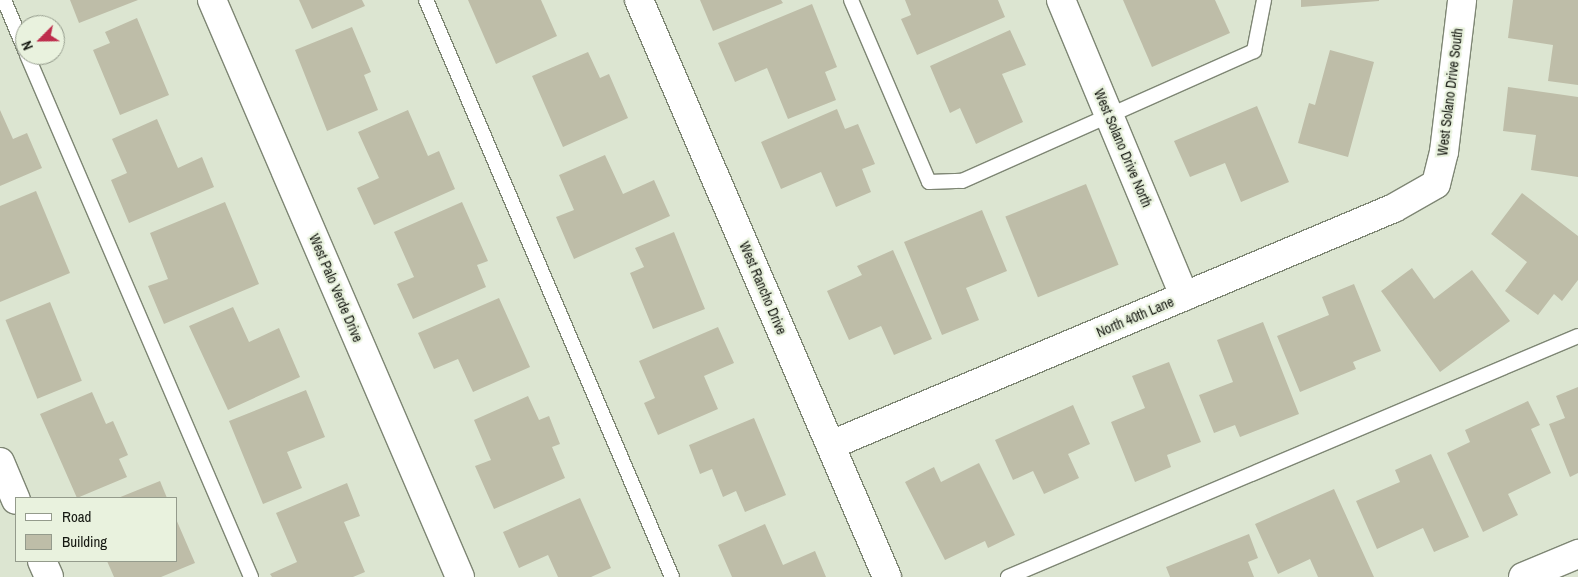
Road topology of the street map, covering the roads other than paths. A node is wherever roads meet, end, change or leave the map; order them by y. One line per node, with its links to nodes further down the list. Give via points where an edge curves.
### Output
1 (4, 0): 9 (lane)
2 (212, 0): 22 (street, West Palo Verde Drive)
3 (426, 0): 23 (lane)
4 (639, 0): 15 (street, West Rancho Drive)
5 (851, 0): 11 (lane, via 929,182 962,181)
6 (1061, 0): 11 (street, West Solano Drive North)
7 (1264, 0): 11 (lane, via 1254,51)
8 (1462, 0): 12 (street, West Solano Drive South, via 1444,152)
9 (15, 26)
10 (31, 65): 21 (lane)
11 (1109, 116): 13 (street, West Solano Drive North)
12 (1436, 184): 13 (street, North 40th Lane, via 1394,208)
13 (1184, 296): 15 (street, North 40th Lane)
14 (1578, 336): 25 (lane)
15 (831, 445): 24 (street, West Rancho Drive)
16 (0, 462): 17 (street)
17 (15, 498)
18 (1578, 554): 26 (street)
19 (42, 562): 20 (street)
20 (49, 577)
21 (251, 577)
22 (460, 577)
23 (672, 577)
24 (888, 577)
25 (1008, 577)
26 (1523, 577)

